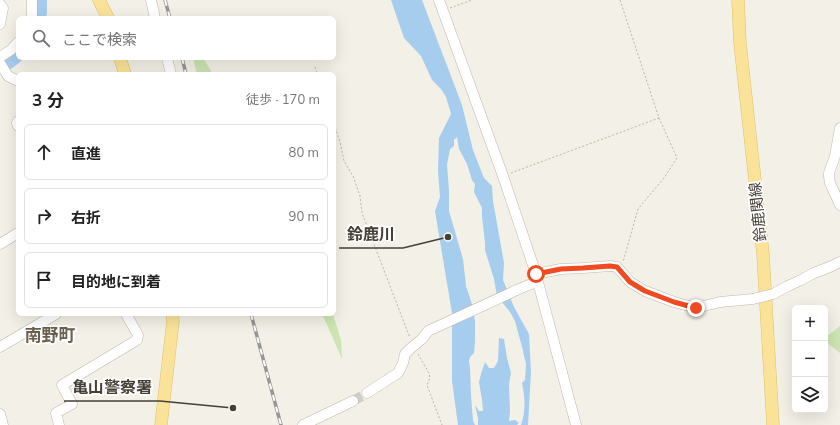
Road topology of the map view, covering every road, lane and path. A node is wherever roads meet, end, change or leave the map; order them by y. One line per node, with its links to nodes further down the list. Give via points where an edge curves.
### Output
1 (32, 0): 10 (street)
2 (99, 0): 11 (main road)
3 (151, 0): 12 (street)
4 (438, 0): 9 (street)
5 (472, 0): 9 (path)
6 (620, 0): 24 (path)
7 (738, 0): 48 (main road, 鈴鹿関線, via 740,44 763,254)
8 (0, 4): 13 (street, via 3,8)
9 (442, 11): 27 (street)
10 (31, 16)
11 (107, 16)
12 (155, 16)
13 (0, 24)
14 (16, 44): 15 (street)
15 (0, 57)
16 (121, 60): 20 (main road)
17 (168, 60): 21 (street)
18 (0, 63): 23 (street, via 8,76)
19 (315, 67): 22 (path)
20 (124, 72)
21 (170, 72)
22 (316, 72)
23 (16, 80)
24 (659, 118): 27 (path); 32 (path, via 677,158 638,209)
25 (840, 128): 28 (street, via 829,173 830,183)
26 (336, 130): 37 (path, via 344,161 360,196 362,213)
27 (503, 176): 33 (street)
28 (840, 205)
29 (16, 234): 30 (street)
30 (0, 244)
31 (840, 262): 32 (street, bridge, via 773,294 696,308 645,291 630,282)
32 (621, 270): 33 (street, via 610,266 561,269)
33 (535, 280): 37 (street, via 428,331); 47 (street)
34 (53, 316): 38 (street)
35 (127, 316): 43 (street, via 138,335 137,340 62,386 72,404 56,413)
36 (172, 316): 44 (main road)
37 (413, 346): 39 (street, via 405,354 398,373); 46 (path, via 429,372 427,385)
38 (0, 347)
39 (368, 393)
40 (353, 401): 45 (street)
41 (0, 414): 42 (street)
42 (3, 425)
43 (59, 425)
44 (161, 425)
45 (303, 425)
46 (442, 425)
47 (576, 425)
48 (773, 425)

